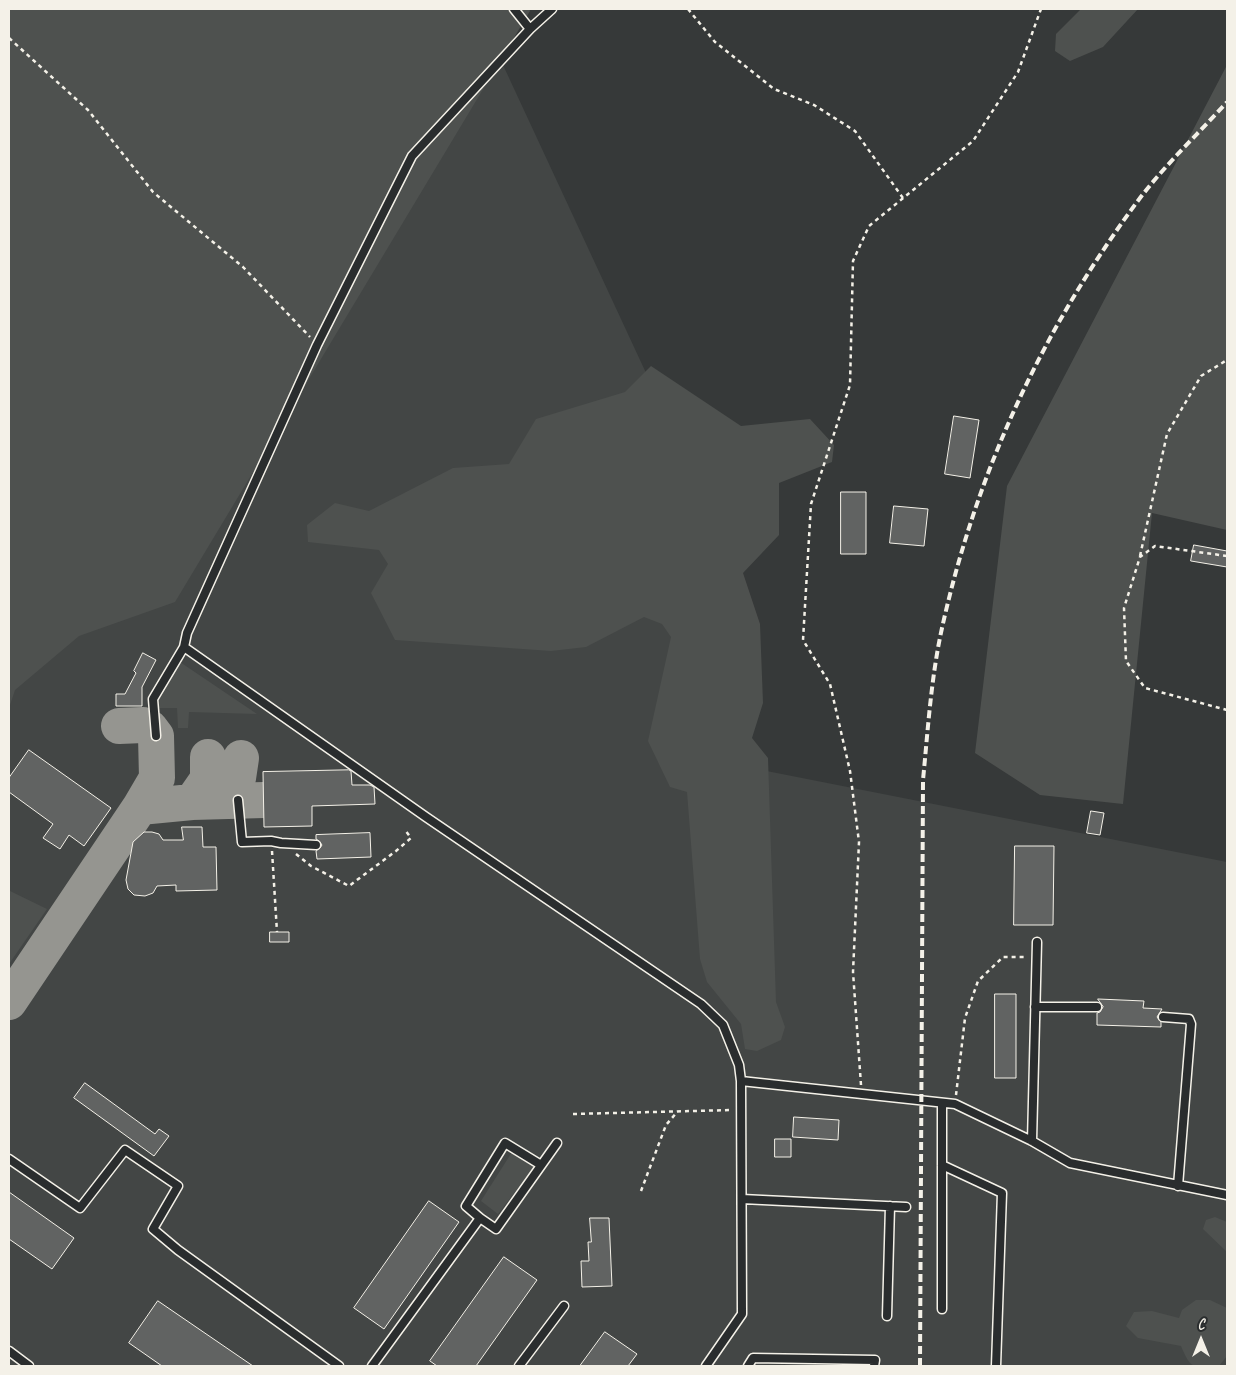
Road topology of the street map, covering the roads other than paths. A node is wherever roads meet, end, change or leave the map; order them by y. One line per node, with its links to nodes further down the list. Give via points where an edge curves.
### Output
1 (514, 9): 3 (lane)
2 (552, 9): 3 (lane)
3 (530, 29): 4 (lane, via 412,156 318,345 187,633)
4 (184, 648): 5 (lane, via 153,699); 12 (lane, via 701,1004 723,1025 739,1065)
5 (156, 736)
6 (238, 800): 7 (lane, via 242,842)
7 (316, 845)
8 (1037, 942): 9 (lane)
9 (1035, 1007): 10 (lane); 14 (lane)
10 (1098, 1007)
11 (1163, 1017): 19 (lane, via 1189,1019 1191,1024)
12 (741, 1080): 13 (lane); 21 (lane)
13 (942, 1103): 14 (lane, via 955,1104); 17 (lane)
14 (1032, 1141): 19 (lane, via 1070,1163)
15 (557, 1143): 18 (lane)
16 (9, 1159): 30 (lane, via 80,1208 125,1150 178,1186 153,1229)
17 (942, 1165): 26 (lane); 36 (lane, via 1002,1193)
18 (541, 1166): 24 (lane, via 496,1229); 24 (lane, via 505,1143 466,1206)
19 (1178, 1186): 20 (lane)
20 (1227, 1195)
21 (742, 1199): 22 (lane); 33 (lane, via 742,1314)
22 (890, 1206): 23 (lane); 27 (lane)
23 (906, 1207)
24 (480, 1218): 31 (lane)
25 (564, 1306): 32 (lane)
26 (942, 1309)
27 (887, 1316)
28 (9, 1351): 29 (lane)
29 (29, 1366)
30 (339, 1366)
31 (372, 1366)
32 (519, 1366)
33 (706, 1366)
34 (748, 1366): 35 (lane, via 753,1358 874,1360)
35 (874, 1366)
36 (996, 1366)

